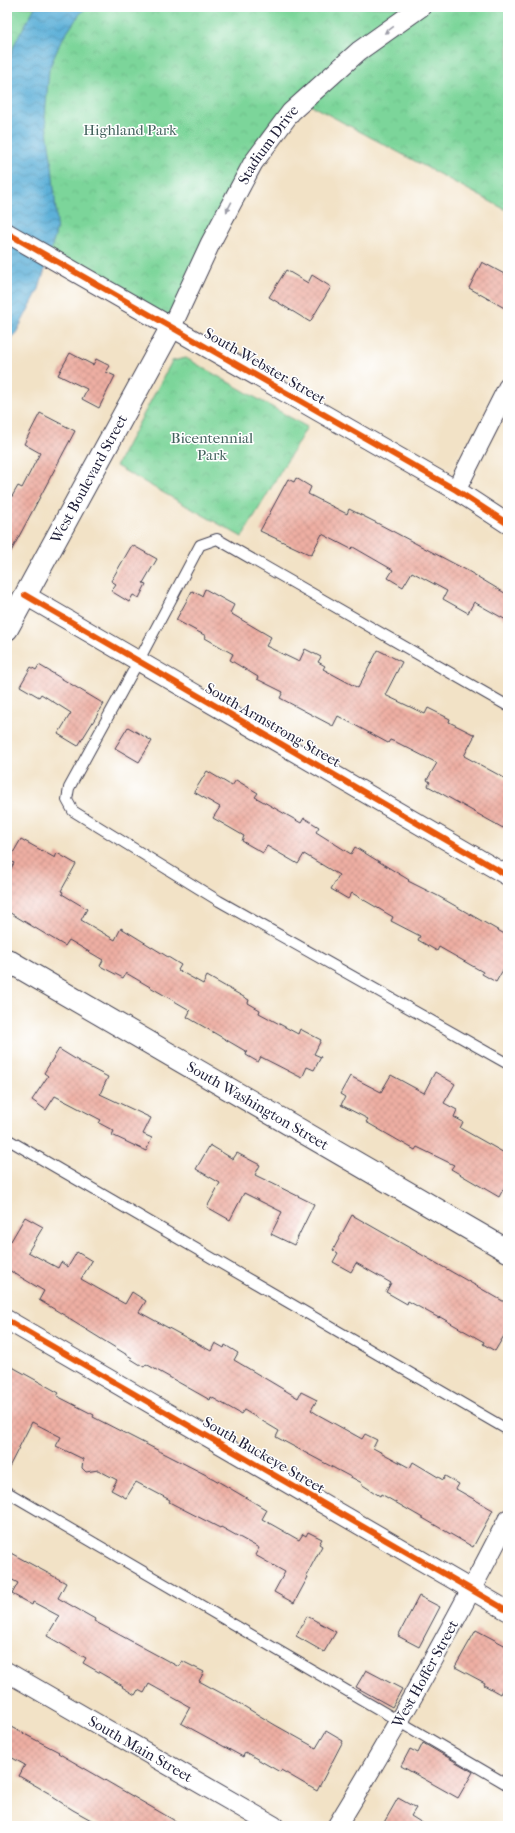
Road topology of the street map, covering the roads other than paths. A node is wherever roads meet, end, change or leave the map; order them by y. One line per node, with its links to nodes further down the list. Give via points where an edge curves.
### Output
1 (421, 7): 3 (street, Stadium Drive, one-way to 3, via 359,51 291,112 253,163 210,244)
2 (7, 233): 3 (street, South Webster Street)
3 (171, 328): 5 (street, South Webster Street); 7 (main road, West Boulevard Street)
4 (508, 387): 5 (street)
5 (456, 490): 6 (street, South Webster Street)
6 (508, 524)
7 (25, 595): 8 (main road, West Boulevard Street); 9 (street, South Armstrong Street)
8 (7, 629)
9 (138, 662): 10 (lane, via 200,545 217,539); 11 (street, South Armstrong Street); 13 (lane, via 69,788 67,800 73,811 219,901)
10 (508, 706)
11 (508, 876)
12 (7, 960): 15 (main road, South Washington Street)
13 (508, 1064)
14 (7, 1139): 17 (lane)
15 (508, 1250)
16 (7, 1320): 20 (street, South Buckeye Street)
17 (508, 1430)
18 (7, 1492): 23 (lane)
19 (508, 1519): 20 (street, West Hoffer Street)
20 (472, 1590): 21 (street, South Buckeye Street); 23 (street, West Hoffer Street)
21 (508, 1611)
22 (7, 1672): 25 (street, South Main Street)
23 (399, 1722): 24 (lane); 26 (street, West Hoffer Street)
24 (508, 1785)
25 (274, 1826)
26 (337, 1826)

